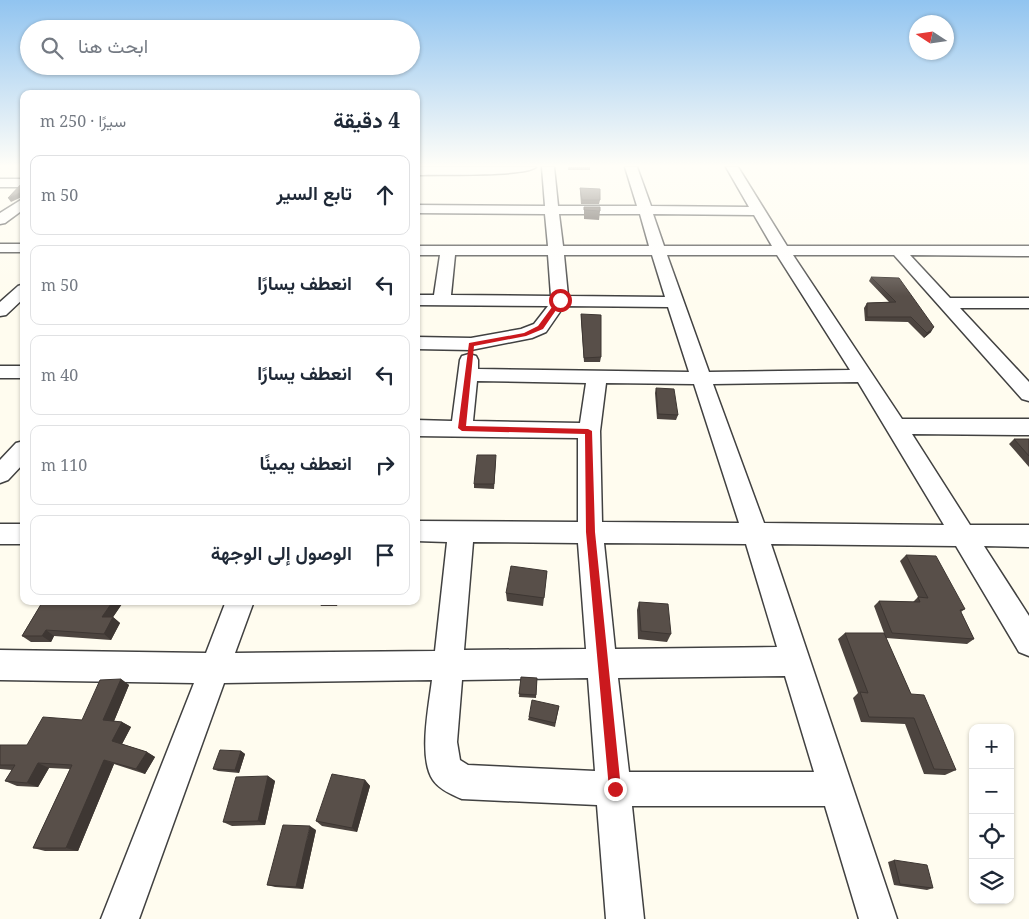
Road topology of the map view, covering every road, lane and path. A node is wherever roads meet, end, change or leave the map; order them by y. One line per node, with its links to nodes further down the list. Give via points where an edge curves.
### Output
1 (552, 209): 11 (street)
2 (644, 209): 12 (street)
3 (15, 210): 6 (street)
4 (695, 210): 5 (street)
5 (759, 211): 15 (street)
6 (0, 220)
7 (0, 248): 8 (street)
8 (20, 248)
9 (420, 250): 10 (street)
10 (448, 250): 11 (street); 17 (street)
11 (556, 251): 12 (street); 18 (street)
12 (658, 251): 15 (street); 19 (street)
13 (898, 251): 14 (street); 15 (street); 20 (street)
14 (1029, 251)
15 (783, 252): 28 (street)
16 (420, 300): 17 (street)
17 (442, 300): 18 (street)
18 (560, 300): 19 (street); 23 (street, via 540,328 526,334)
19 (674, 302): 29 (street)
20 (945, 303): 21 (street); 30 (street)
21 (1029, 303)
22 (420, 343): 23 (street)
23 (471, 344): 26 (street)
24 (0, 372): 25 (street)
25 (20, 372)
26 (468, 375): 27 (street); 34 (street)
27 (597, 376): 29 (street); 35 (street)
28 (862, 376): 29 (street); 31 (street)
29 (701, 378): 41 (street)
30 (1029, 394)
31 (896, 426): 32 (street); 44 (street)
32 (1029, 427)
33 (420, 428): 34 (street)
34 (462, 428): 35 (street)
35 (588, 431): 40 (street)
36 (20, 453): 37 (street)
37 (0, 474)
38 (420, 531): 39 (street)
39 (461, 531): 40 (street); 51 (street)
40 (590, 532): 41 (street); 49 (street)
41 (755, 533): 44 (street); 48 (street)
42 (0, 534): 43 (street)
43 (20, 534)
44 (963, 535): 45 (street); 47 (street)
45 (1029, 536)
46 (239, 605): 52 (street)
47 (1029, 642)
48 (796, 661): 49 (street); 54 (street)
49 (602, 662): 51 (street); 53 (street)
50 (0, 665): 52 (street)
51 (448, 665): 52 (street); 53 (street, via 441,742 445,769 462,782)
52 (215, 668): 55 (street)
53 (615, 789): 54 (street); 56 (street)
54 (835, 790): 57 (street)
55 (120, 919)
56 (626, 919)
57 (878, 919)

